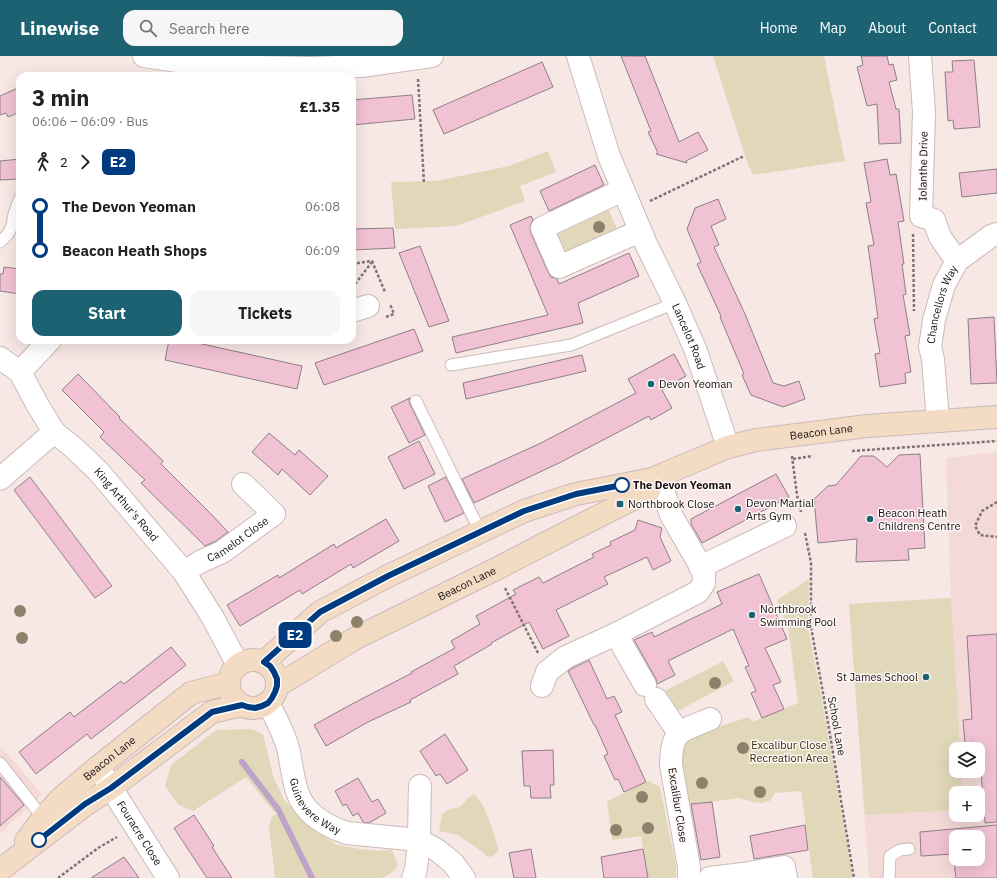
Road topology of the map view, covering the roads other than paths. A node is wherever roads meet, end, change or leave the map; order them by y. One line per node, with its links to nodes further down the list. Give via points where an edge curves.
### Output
1 (144, 56): 4 (street, via 184,62 312,68 361,66)
2 (578, 56): 5 (street, Lancelot Road, via 609,156)
3 (920, 56): 10 (street, Iolanthe Drive, via 924,112 922,216 934,220 940,237)
4 (424, 57)
5 (627, 200): 7 (street, Lancelot Road); 7 (street, via 542,228 559,267)
6 (16, 209): 9 (lane, via 12,226)
7 (640, 231): 11 (street, Lancelot Road)
8 (997, 234): 10 (street, Chancellors Way)
9 (0, 242)
10 (957, 261): 18 (street, Chancellors Way, via 944,285 934,320 930,348)
11 (675, 303): 14 (lane, via 571,345); 20 (street, Lancelot Road, via 696,351)
12 (46, 344): 15 (street)
13 (0, 358): 15 (street, King Arthur's Road)
14 (451, 366)
15 (20, 372): 19 (street, King Arthur's Road)
16 (416, 400): 25 (lane)
17 (997, 417): 18 (street, Beacon Lane)
18 (938, 421): 20 (street, Beacon Lane, via 787,435)
19 (54, 432): 22 (street); 27 (street, King Arthur's Road, via 98,471)
20 (728, 446): 21 (street, Beacon Lane)
21 (655, 478): 25 (street, Beacon Lane, via 576,494 524,511); 26 (street); 32 (street, Beacon Lane, via 649,491 354,639)
22 (0, 480)
23 (242, 484): 27 (street, Camelot Close, via 274,514 222,552)
24 (797, 525): 26 (street)
25 (480, 531): 29 (street, Beacon Lane, via 320,612)
26 (700, 567): 28 (street, via 704,572 704,583 698,592)
27 (184, 572): 30 (street, King Arthur's Road, via 213,618)
28 (616, 634): 31 (street, via 566,657); 35 (street, via 651,692)
29 (264, 662): 30 (street, via 250,659 244,661); 32 (street, via 270,666 277,679)
30 (233, 674): 33 (street, via 229,690 236,702); 37 (street, Beacon Lane, via 191,692)
31 (544, 679)
32 (272, 694): 33 (street, via 262,706 255,708); 41 (street, Guinevere Way, via 296,788 310,812 321,821 347,833)
33 (242, 705): 39 (street, Beacon Lane, via 212,712)
34 (710, 719): 35 (street)
35 (680, 733): 47 (street, Excalibur Close, via 673,745 671,765)
36 (0, 763): 40 (lane)
37 (98, 767): 39 (street, Fouracre Close); 40 (street, Beacon Lane, via 60,799)
38 (420, 786): 41 (street)
39 (111, 788): 43 (street, Beacon Lane, via 85,804); 44 (street, Fouracre Close)
40 (43, 818): 43 (street, Beacon Lane)
41 (419, 840): 45 (street); 46 (street, Guinevere Way, via 453,863)
42 (909, 849): 50 (lane, via 900,850 890,856)
43 (5, 866)
44 (168, 878)
45 (413, 878)
46 (464, 878)
47 (689, 878)
48 (710, 878): 49 (street, via 784,867)
49 (786, 878)
50 (888, 878)

